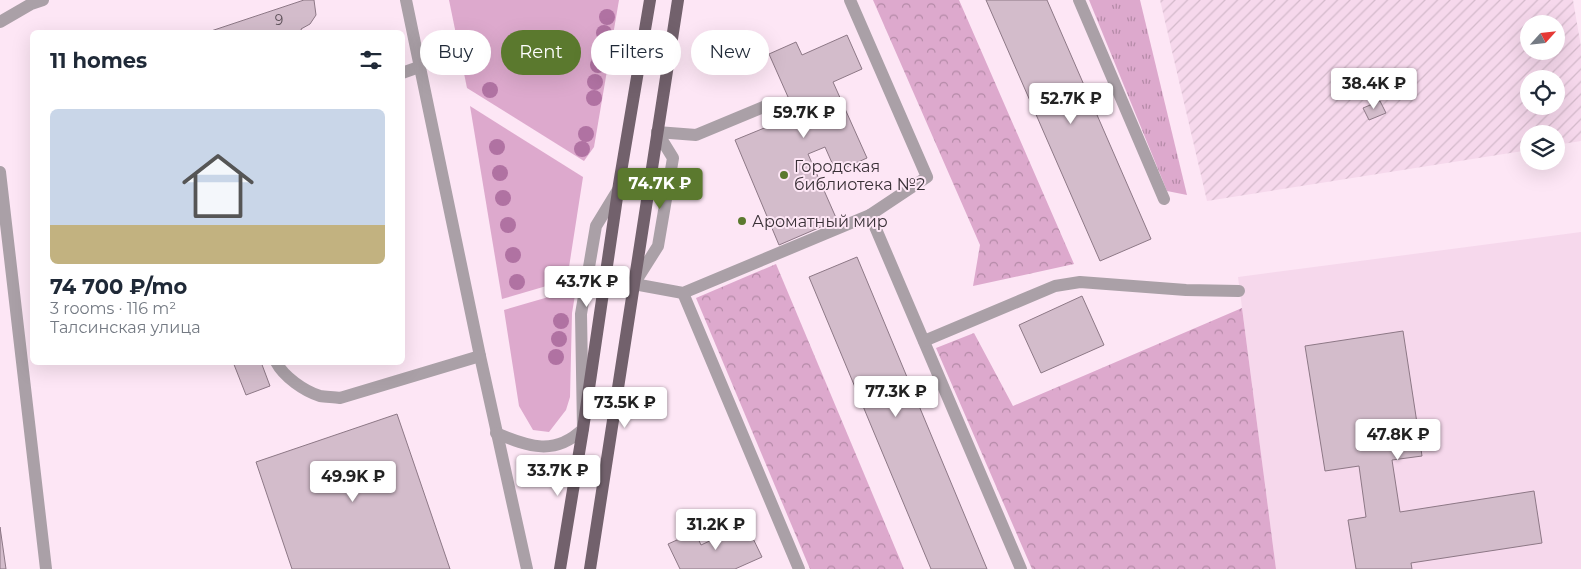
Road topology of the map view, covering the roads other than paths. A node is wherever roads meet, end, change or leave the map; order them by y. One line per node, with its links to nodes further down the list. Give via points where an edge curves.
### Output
1 (42, 0): 7 (street)
2 (406, 0): 8 (street)
3 (650, 0): 13 (main road)
4 (678, 0): 11 (main road)
5 (850, 0): 15 (street, via 927,177)
6 (1080, 0): 14 (street)
7 (0, 22)
8 (419, 67): 9 (street); 20 (street)
9 (405, 73)
10 (768, 105): 11 (street, via 696,135)
11 (658, 132): 16 (main road); 16 (street, via 673,158 658,246)
12 (0, 172): 24 (street)
13 (618, 190): 22 (main road); 22 (street, via 596,226 581,314)
14 (1164, 199)
15 (870, 214): 18 (street); 19 (street)
16 (634, 284): 18 (street); 27 (main road)
17 (1240, 291): 19 (street, via 1080,282 1055,286)
18 (683, 293): 28 (street)
19 (924, 341): 29 (street)
20 (480, 356): 21 (street, via 340,398 321,396 304,388); 23 (street)
21 (278, 365)
22 (583, 429): 23 (street, via 573,439 552,446 533,446); 26 (main road)
23 (496, 433): 25 (street)
24 (46, 569)
25 (526, 569)
26 (560, 569)
27 (590, 569)
28 (799, 569)
29 (1021, 569)

